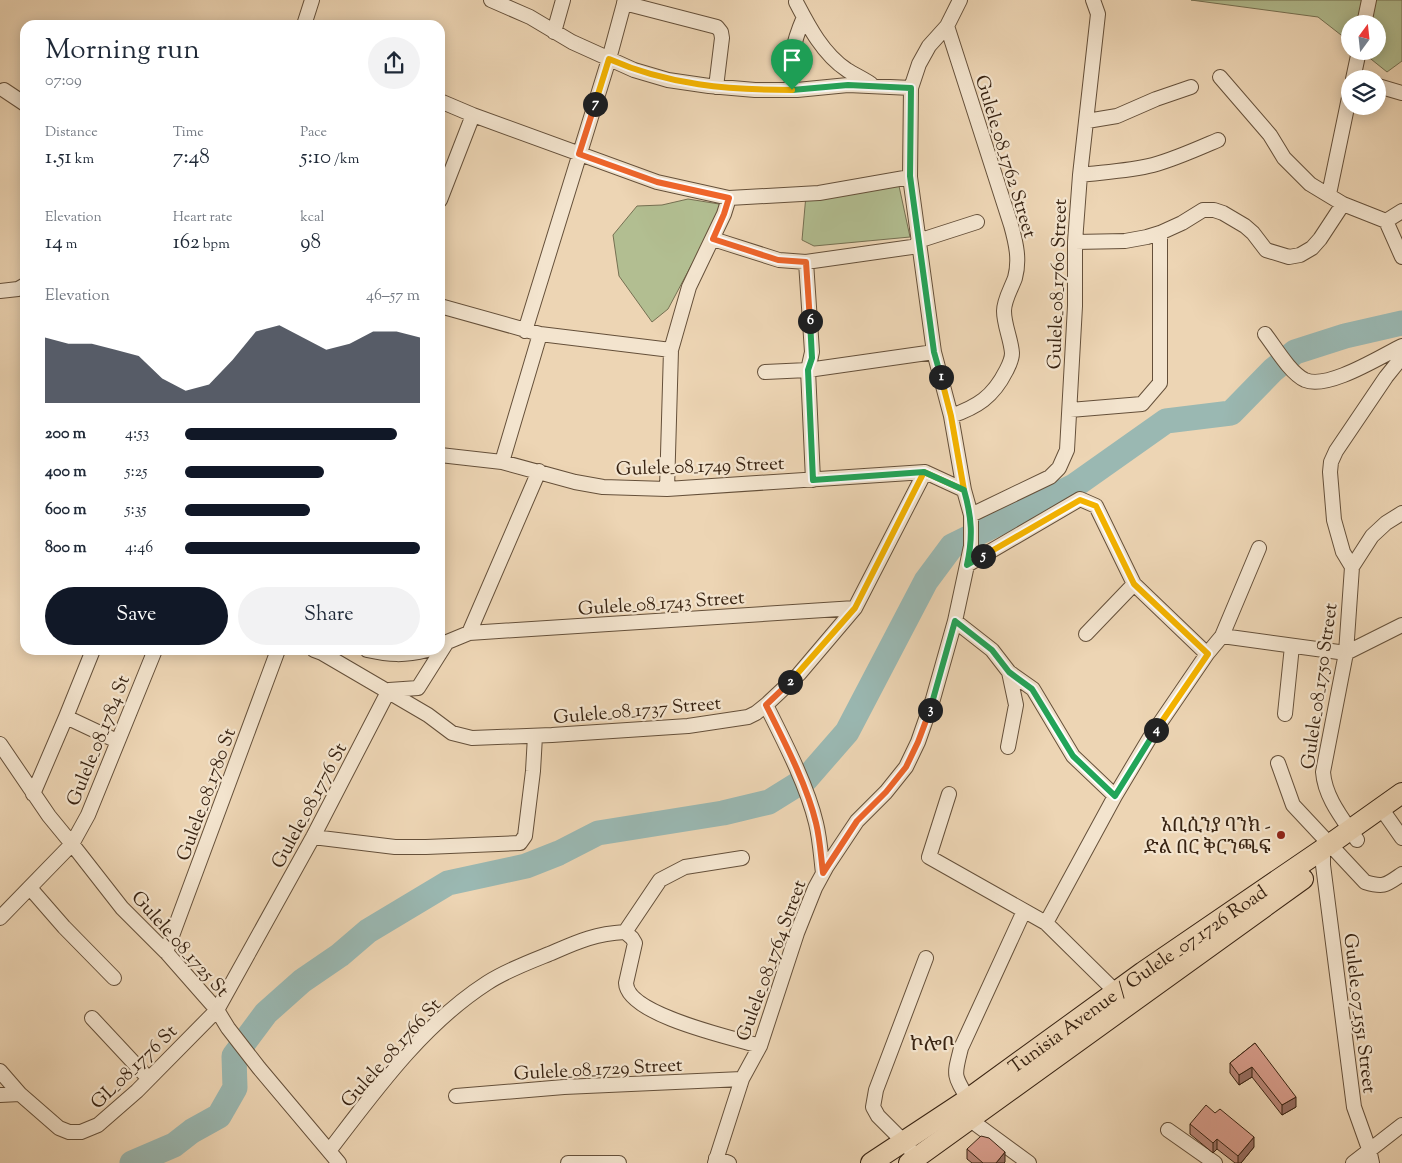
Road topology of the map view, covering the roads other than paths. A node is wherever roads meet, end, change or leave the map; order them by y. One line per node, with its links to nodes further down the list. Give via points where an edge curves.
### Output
1 (312, 0): 11 (street)
2 (491, 0): 13 (street, via 530,17)
3 (563, 0): 13 (street)
4 (1093, 0): 28 (street, Gulele_08_1760 Street, via 1098,14)
5 (1369, 0): 9 (street)
6 (958, 1): 12 (street)
7 (624, 2): 14 (street); 17 (street, via 717,27 722,38)
8 (796, 2): 10 (street)
9 (1366, 15)
10 (804, 18): 16 (street, via 833,59); 22 (street, via 794,41)
11 (306, 20)
12 (947, 26): 19 (street, via 929,46); 59 (street, Gulele_08_1762 Street, via 1011,225 1018,262 1004,311 1012,360 999,385 985,399)
13 (554, 32): 14 (street)
14 (609, 59): 17 (street, via 668,80); 30 (street)
15 (1220, 77): 34 (street, via 1270,135 1284,158 1310,184)
16 (876, 86): 19 (street); 22 (street)
17 (716, 87): 22 (street)
18 (1191, 87): 28 (street, via 1117,116)
19 (911, 88): 32 (street)
20 (1386, 88): 23 (street)
21 (4, 90): 24 (street)
22 (792, 90)
23 (1402, 93)
24 (20, 101)
25 (445, 103): 26 (street)
26 (473, 115): 30 (street); 33 (street)
27 (1345, 115): 34 (street)
28 (1087, 121): 31 (street, Gulele_08_1760 Street)
29 (1218, 140): 31 (street, via 1152,165)
30 (579, 154): 35 (street, via 657,182); 49 (street)
31 (1080, 175): 42 (street, Gulele_08_1760 Street)
32 (910, 176): 35 (street, via 819,193); 43 (street)
33 (445, 187)
34 (1329, 194): 36 (street)
35 (729, 198): 41 (street)
36 (1343, 204): 38 (street); 40 (street, via 1312,248 1289,257 1266,250 1245,226 1214,210 1203,210)
37 (1402, 211): 38 (street)
38 (1386, 221): 44 (street)
39 (977, 222): 43 (street)
40 (1160, 233): 42 (street, via 1125,241); 58 (street, via 1160,383 1142,404)
41 (713, 239): 45 (street, via 778,260); 53 (street, via 689,287)
42 (1075, 242): 58 (street, Gulele_08_1760 Street)
43 (919, 243): 45 (street); 54 (street)
44 (1401, 252)
45 (806, 262): 56 (street, via 812,352)
46 (20, 288): 47 (street)
47 (0, 291)
48 (445, 307): 49 (street)
49 (525, 331): 50 (street)
50 (540, 334): 53 (street); 61 (street)
51 (1265, 334): 52 (street, via 1293,371 1306,380 1320,382 1339,377)
52 (1402, 346)
53 (671, 350): 65 (street)
54 (934, 352): 56 (street); 59 (street)
55 (1402, 357): 71 (street, via 1341,442 1331,462 1334,520 1343,552)
56 (808, 370): 57 (street); 64 (street)
57 (766, 372)
58 (1070, 410): 68 (street, Gulele_08_1760 Street, via 1067,450 1059,468 1050,477)
59 (951, 416): 66 (street)
60 (445, 456): 61 (street, Gulele_08_1749 Street)
61 (502, 462): 62 (street, Gulele_08_1749 Street)
62 (538, 471): 65 (street, Gulele_08_1749 Street, via 602,487); 76 (street)
63 (924, 472): 64 (street, Gulele_08_1749 Street); 66 (street); 73 (street, Gulele_08_1737 Street)
64 (813, 480): 65 (street, Gulele_08_1749 Street)
65 (667, 489)
66 (964, 490): 68 (street, Gulele_08_1764 Street)
67 (1402, 513): 71 (street, via 1372,536)
68 (971, 514): 70 (street, Gulele_08_1764 Street, via 971,546)
69 (1259, 548): 78 (street)
70 (967, 565): 72 (street, via 1080,500 1096,506); 74 (street, Gulele_08_1764 Street)
71 (1352, 567): 81 (street, Gulele_08_1750 Street)
72 (1134, 584): 77 (street); 82 (street)
73 (855, 608): 76 (street, Gulele_08_1743 Street); 90 (street, Gulele_08_1737 Street, via 799,674)
74 (955, 621): 88 (street, via 992,650); 109 (street, Gulele_08_1764 Street, via 926,721 906,767 857,821)
75 (1402, 625): 81 (street)
76 (469, 633): 79 (street, Gulele_08_1743 Street)
77 (1086, 634)
78 (1222, 636): 80 (street); 82 (street)
79 (445, 644)
80 (1292, 646): 81 (street); 91 (street)
81 (1346, 653): 103 (street, Gulele_08_1750 Street, via 1323,772 1324,785 1333,805)
82 (1208, 654): 101 (street)
83 (91, 655): 92 (street)
84 (153, 655): 94 (street, Gulele_08_1784 St)
85 (276, 655): 116 (street, Gulele_08_1780 St)
86 (327, 655): 89 (street, Gulele_08_1737 Street)
87 (438, 655): 89 (street, via 418,688)
88 (1009, 672): 96 (street, via 1016,705); 101 (street, via 1032,689 1073,756)
89 (389, 690): 93 (street, Gulele_08_1737 Street, via 452,733 472,738); 104 (street, Gulele_08_1776 St)
90 (766, 705): 93 (street, Gulele_08_1737 Street, via 748,717 688,726); 109 (street, via 790,752 811,808)
91 (1285, 714)
92 (66, 717): 94 (street); 99 (street)
93 (534, 736): 104 (street, via 533,771 524,836 520,843 426,847)
94 (117, 741): 106 (street, Gulele_08_1784 St, via 88,815)
95 (0, 744): 99 (street, Gulele_08_1725 St)
96 (1008, 747)
97 (1278, 763): 107 (street, via 1293,805)
98 (1402, 793): 102 (highway, Tunisia Avenue / Gulele _07_1726 Road)
99 (33, 794): 106 (street, Gulele_08_1725 St)
100 (949, 794): 112 (street, via 929,858)
101 (1115, 796): 114 (street)
102 (1390, 811): 103 (highway, Tunisia Avenue / Gulele _07_1726 Road); 105 (street)
103 (1353, 835): 107 (highway, Tunisia Avenue / Gulele _07_1726 Road)
104 (314, 837): 120 (street, Gulele_08_1776 St)
105 (1402, 838)
106 (72, 844): 111 (street, Gulele_08_1784 St); 116 (street, Gulele_08_1725 St, via 122,908)
107 (1329, 853): 110 (street, via 1365,882 1378,886); 119 (highway, Tunisia Avenue / Gulele _07_1726 Road); 130 (highway, Tunisia Avenue / Gulele _07_1726 Road); 135 (street, Gulele_07_1551 Street, via 1354,1107)
108 (742, 858): 115 (street, via 685,867 660,880)
109 (823, 873): 122 (street, Gulele_08_1764 Street, via 797,933)
110 (1402, 874)
111 (30, 888): 113 (street, Gulele_08_1784 St); 118 (street)
112 (1024, 911): 114 (street); 129 (street, via 961,1048 956,1077)
113 (0, 918)
114 (1046, 923): 119 (street)
115 (624, 932): 122 (street, via 635,943 626,983 636,1000 652,1011 684,1024); 134 (street, Gulele_08_1766 St, via 592,936 488,982 440,1020 380,1085)
116 (166, 952): 120 (street, Gulele_08_1725 St)
117 (926, 958): 133 (street, via 874,1099 878,1116)
118 (114, 978)
119 (1116, 992): 129 (highway, Tunisia Avenue / Gulele _07_1726 Road)
120 (218, 1010): 124 (street, GL_08_1776 St); 134 (street, Gulele_08_1725 St, via 259,1068)
121 (92, 1018): 124 (street)
122 (760, 1046): 125 (street, Gulele_08_1764 Street)
123 (0, 1071): 126 (street, GL_08_1776 St)
124 (148, 1078): 126 (street, GL_08_1776 St, via 98,1125 81,1132 59,1128)
125 (742, 1079): 128 (street, Gulele_08_1729 Street, via 564,1087); 136 (street, Gulele_08_1764 Street)
126 (20, 1094): 127 (street)
127 (0, 1095)
128 (456, 1096)
129 (968, 1099): 133 (highway, Tunisia Avenue / Gulele _07_1726 Road)
130 (969, 1119): 137 (highway, Tunisia Avenue / Gulele _07_1726 Road); 143 (street)
131 (1402, 1125): 135 (street)
132 (1168, 1130): 144 (street)
133 (904, 1142): 137 (street); 142 (highway, Tunisia Avenue / Gulele _07_1726 Road)
134 (329, 1151): 138 (street, Gulele_08_1725 St)
135 (1370, 1156): 145 (street)
136 (715, 1160): 141 (street)
137 (913, 1160)
138 (339, 1163)
139 (568, 1163): 140 (street)
140 (619, 1163)
141 (729, 1163)
142 (871, 1163)
143 (1029, 1163)
144 (1215, 1163)
145 (1354, 1163)

